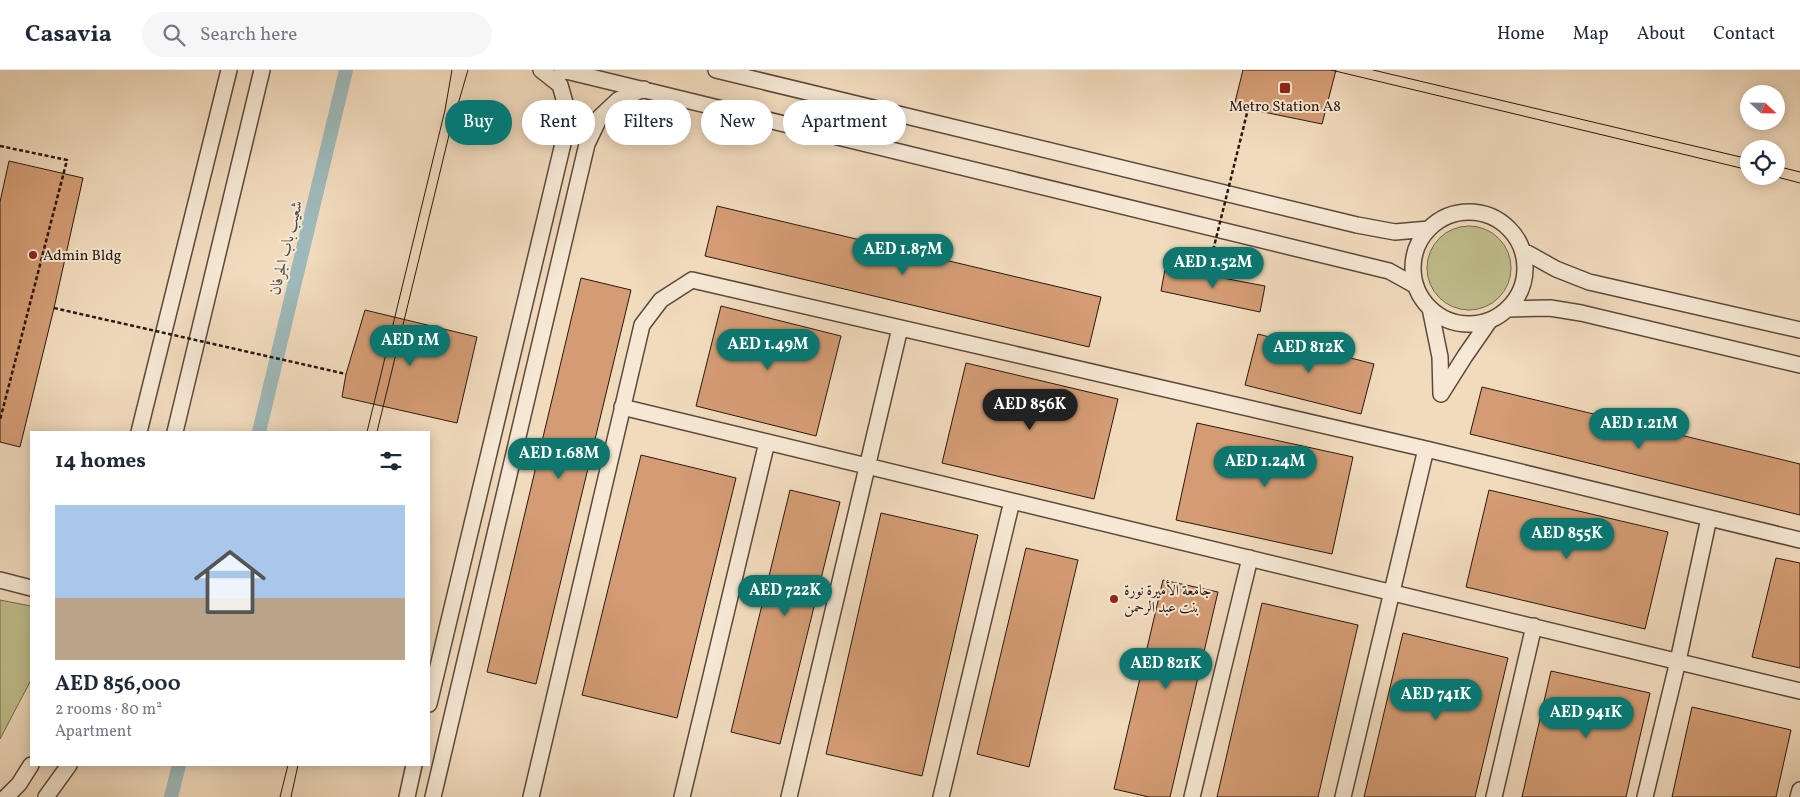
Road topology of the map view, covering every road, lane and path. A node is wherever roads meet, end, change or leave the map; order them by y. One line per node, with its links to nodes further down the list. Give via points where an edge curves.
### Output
1 (228, 70): 23 (street)
2 (262, 70): 24 (street)
3 (541, 70): 38 (street, via 560,85 566,106 566,132)
4 (562, 70): 6 (street)
5 (716, 70): 9 (street, via 1357,224 1395,232)
6 (644, 89): 12 (street, via 1389,271); 46 (street, via 618,100 600,117 587,144)
7 (1248, 108): 11 (path, bridge)
8 (0, 146): 22 (path, via 67,160)
9 (1429, 229): 10 (street, via 1458,213 1490,215 1515,235); 12 (street, via 1415,256)
10 (1522, 250): 15 (street, via 1526,266 1524,282); 18 (street, via 1588,282)
11 (1208, 275)
12 (1416, 286): 14 (street)
13 (54, 308): 20 (path, bridge)
14 (1430, 308): 16 (street, via 1443,318 1458,323 1475,324); 16 (street, via 1440,357 1441,394)
15 (1507, 309): 16 (street); 19 (street, via 1550,308 1581,313)
16 (1490, 320)
17 (900, 328): 21 (street, via 692,280 661,300 642,325); 26 (street); 27 (street)
18 (1800, 330)
19 (1800, 365)
20 (346, 374)
21 (622, 407): 25 (street); 47 (street)
22 (0, 420)
23 (139, 431)
24 (176, 431)
25 (767, 442): 27 (street); 48 (street)
26 (1426, 449): 29 (street); 34 (street)
27 (867, 466): 28 (street); 49 (street)
28 (1012, 501): 31 (street); 50 (street)
29 (1709, 518): 30 (street); 36 (street)
30 (1800, 540)
31 (1250, 558): 34 (street); 51 (street)
32 (0, 580): 33 (street)
33 (30, 588)
34 (1393, 592): 35 (street); 52 (street)
35 (1534, 626): 36 (street); 53 (street)
36 (1678, 661): 37 (street); 54 (street)
37 (1800, 690)
38 (430, 700)
39 (30, 766): 43 (street)
40 (69, 766): 44 (street)
41 (414, 766): 45 (street)
42 (1800, 790): 55 (street)
43 (6, 797)
44 (46, 797)
45 (407, 797)
46 (433, 797)
47 (531, 797)
48 (682, 797)
49 (789, 797)
50 (941, 797)
51 (1192, 797)
52 (1343, 797)
53 (1494, 797)
54 (1645, 797)
55 (1798, 797)

